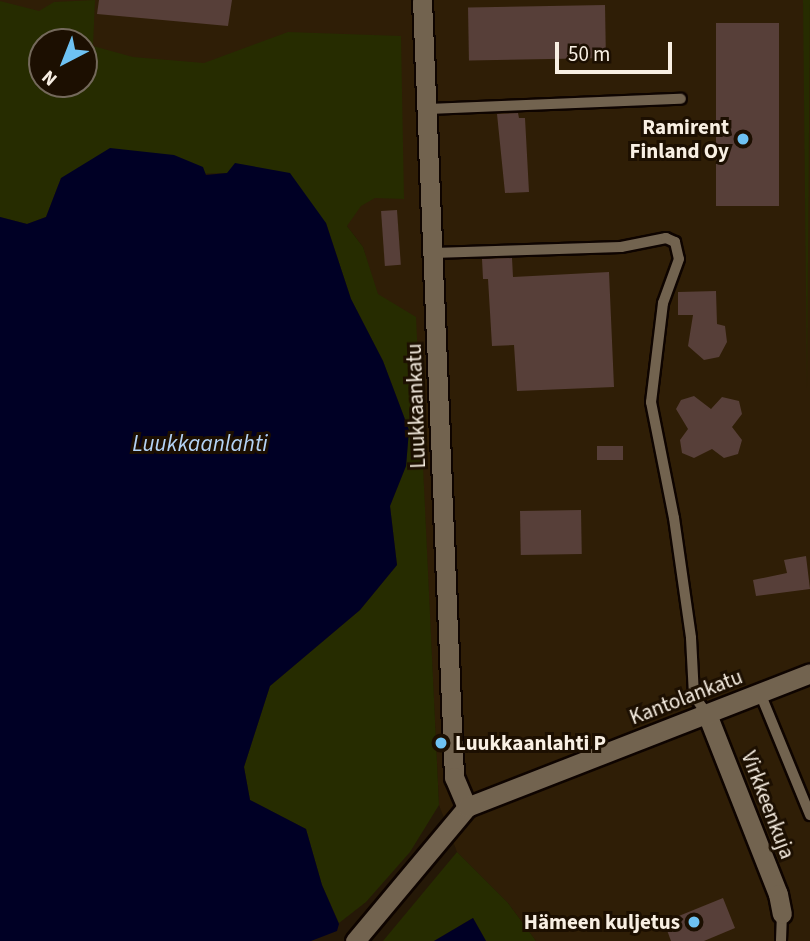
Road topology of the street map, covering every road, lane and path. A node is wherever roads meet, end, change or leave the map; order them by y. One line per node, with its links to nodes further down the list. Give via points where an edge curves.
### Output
1 (422, 0): 3 (street, Luukkaankatu)
2 (681, 99): 3 (lane)
3 (427, 109): 4 (street, Luukkaankatu)
4 (433, 253): 7 (lane, via 621,247 666,238 675,242 679,259 663,303 651,402 674,518 694,696); 8 (street, Luukkaankatu, via 454,777)
5 (810, 673): 6 (street, Kantolankatu)
6 (760, 692): 7 (street, Kantolankatu); 9 (lane)
7 (707, 713): 8 (street, Kantolankatu); 10 (street, Virkkeenkuja)
8 (467, 807): 11 (street, Kantolankatu)
9 (810, 815)
10 (782, 914): 12 (lane)
11 (355, 941)
12 (781, 941)

